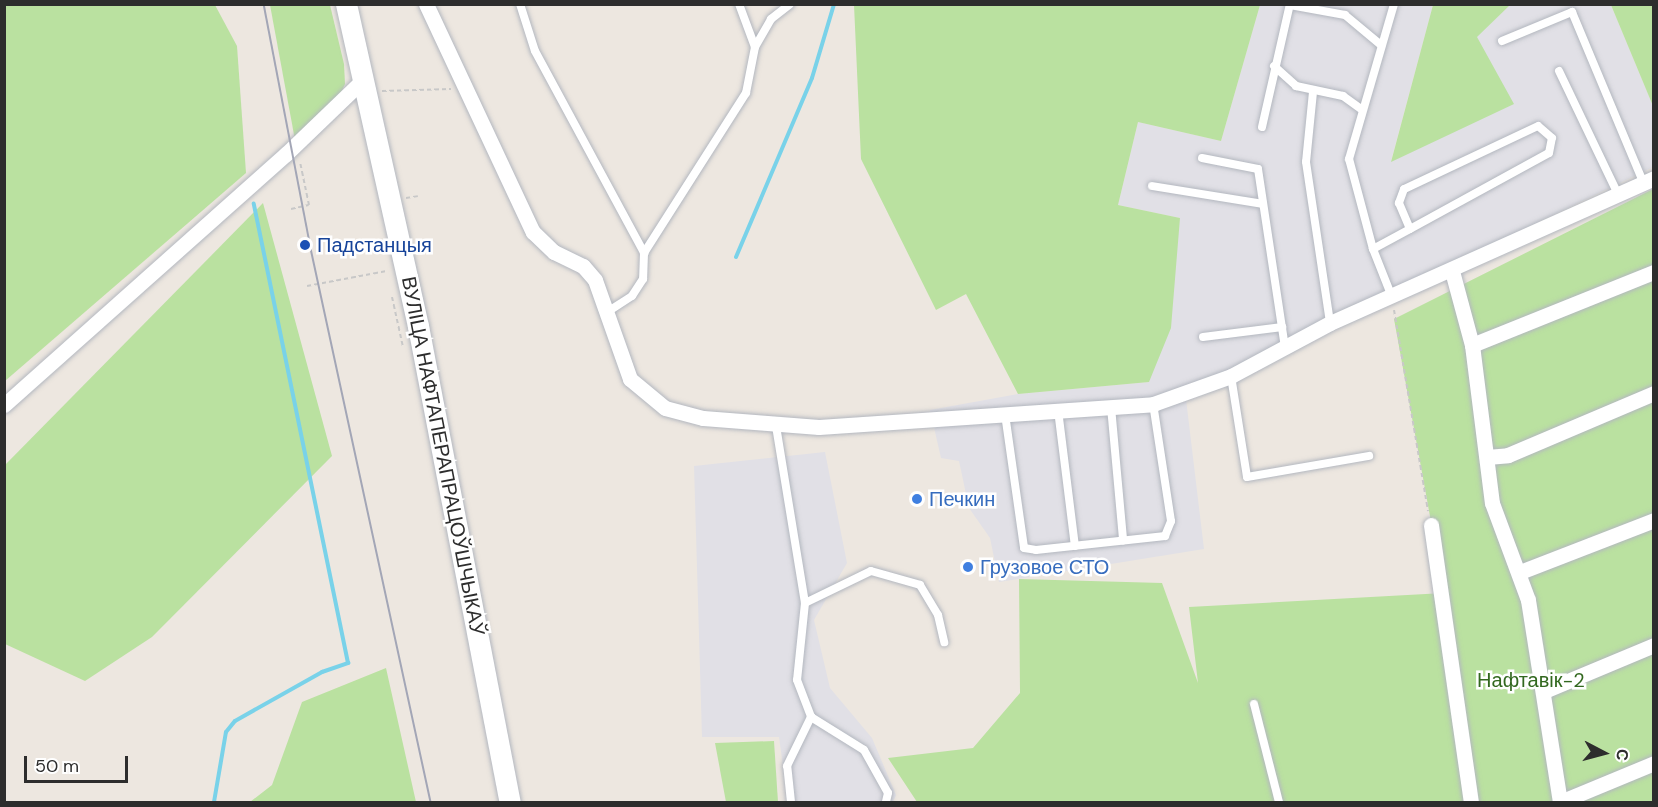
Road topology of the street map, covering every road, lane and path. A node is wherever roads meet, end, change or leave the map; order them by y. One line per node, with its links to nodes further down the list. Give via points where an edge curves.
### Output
1 (346, 4): 15 (main road, ВУЛІЦА НАФТАПЕРАПРАЦОЎШЧЫКАЎ)
2 (426, 4): 16 (street)
3 (520, 4): 29 (lane, via 535,51)
4 (739, 4): 12 (lane)
5 (790, 4): 12 (lane, via 771,19)
6 (1348, 4): 9 (lane)
7 (1394, 4): 11 (lane)
8 (1290, 5): 9 (lane); 13 (lane)
9 (1345, 15): 11 (lane)
10 (1502, 41): 22 (lane, via 1572,12)
11 (1381, 45): 18 (lane)
12 (755, 47): 29 (lane, via 746,93)
13 (1274, 66): 17 (lane, via 1296,86); 19 (lane)
14 (1559, 71): 24 (lane)
15 (365, 85): 16 (path); 20 (street); 65 (main road, ВУЛІЦА НАФТАПЕРАПРАЦОЎШЧЫКАЎ, via 418,326)
16 (469, 89): 36 (street, via 534,232 554,252 583,266 595,280)
17 (1313, 92): 18 (lane, via 1343,96); 37 (lane, via 1306,162)
18 (1362, 110): 28 (lane, via 1349,159)
19 (1262, 127)
20 (296, 145): 26 (path, via 309,204); 46 (street)
21 (1202, 158): 25 (lane, via 1258,169)
22 (1648, 180): 24 (street)
23 (1152, 186): 25 (lane)
24 (1618, 194): 30 (street)
25 (1263, 204): 38 (lane)
26 (291, 209)
27 (1410, 229): 27 (lane, via 1549,153 1552,138 1538,126 1404,189 1399,203); 28 (lane)
28 (1373, 249): 35 (lane)
29 (644, 253): 36 (lane, via 643,279 632,296)
30 (1452, 271): 35 (street); 40 (street)
31 (1653, 272): 40 (street)
32 (389, 279): 33 (path, via 387,269)
33 (307, 286)
34 (391, 290): 42 (path)
35 (1393, 298): 37 (street); 54 (path)
36 (609, 311): 50 (street, via 630,379 665,408 703,418)
37 (1330, 323): 41 (street)
38 (1282, 327): 39 (lane); 41 (lane)
39 (1203, 337)
40 (1472, 345): 52 (street)
41 (1285, 347): 43 (street)
42 (404, 353)
43 (1231, 376): 45 (street); 51 (lane, via 1247,477)
44 (1653, 393): 52 (street, via 1508,456)
45 (1153, 404): 47 (street); 55 (lane, via 1171,520 1165,536)
46 (4, 405)
47 (1111, 407): 48 (street); 55 (lane)
48 (1058, 410): 49 (street); 56 (lane)
49 (1005, 414): 50 (street, via 819,427); 56 (lane, via 1024,548)
50 (776, 426): 58 (lane)
51 (1369, 456)
52 (1487, 457): 57 (street, via 1492,503)
53 (1653, 520): 57 (street)
54 (1431, 525): 69 (street)
55 (1124, 540): 56 (lane)
56 (1075, 546)
57 (1520, 572): 61 (street)
58 (805, 603): 59 (lane, via 871,571 920,585 938,615); 63 (lane, via 797,680)
59 (944, 642)
60 (1653, 645): 61 (street)
61 (1544, 692): 70 (street)
62 (1254, 704): 68 (lane)
63 (811, 717): 66 (lane, via 787,766); 67 (lane, via 864,750 888,793)
64 (1653, 763): 70 (street)
65 (510, 802)
66 (791, 802)
67 (886, 802)
68 (1279, 802)
69 (1472, 802)
70 (1560, 802)

